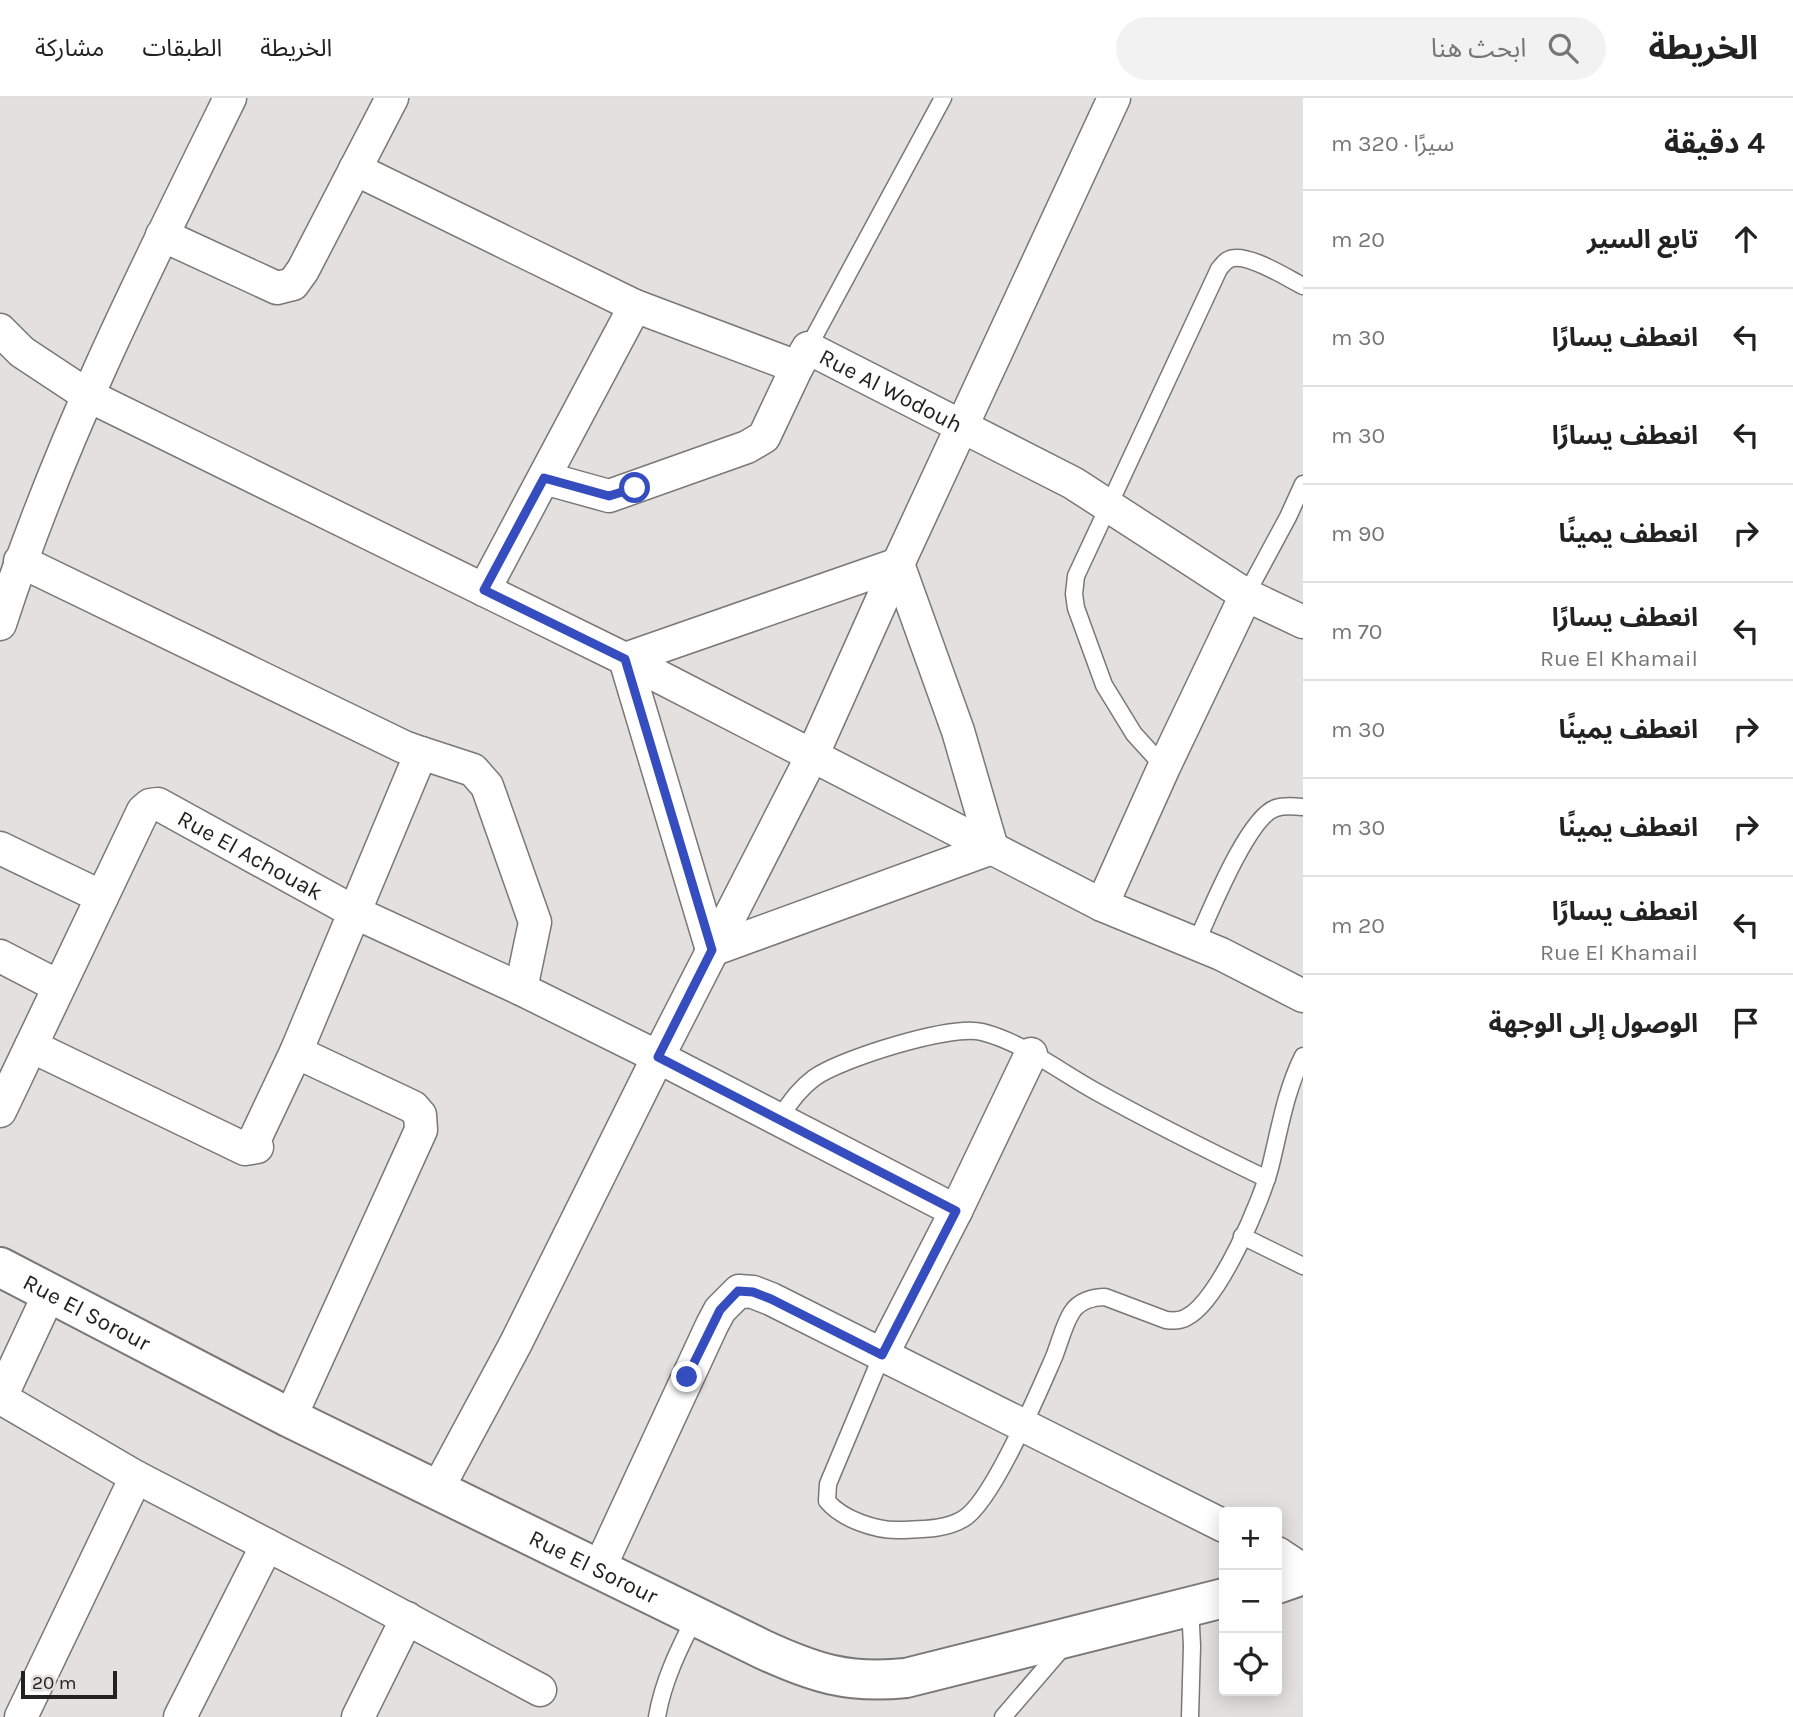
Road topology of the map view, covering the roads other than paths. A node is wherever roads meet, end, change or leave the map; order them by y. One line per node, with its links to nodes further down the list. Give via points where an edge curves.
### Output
1 (230, 98): 6 (street)
2 (392, 98): 5 (street)
3 (943, 98): 10 (lane)
4 (1114, 98): 12 (street)
5 (355, 169): 6 (street, via 293,284 277,288); 8 (street, Rue Al Wodouh)
6 (162, 236): 11 (street)
7 (1303, 286): 15 (lane, via 1254,261 1228,260 1219,269)
8 (635, 306): 10 (street, Rue Al Wodouh); 13 (street)
9 (0, 330): 11 (street, via 22,352)
10 (803, 358): 12 (street, Rue Al Wodouh); 13 (street, via 764,437 747,447 609,496)
11 (87, 395): 16 (street); 18 (street)
12 (962, 427): 15 (street, Rue Al Wodouh); 17 (street)
13 (544, 478): 18 (street)
14 (1303, 484): 19 (lane)
15 (1108, 504): 19 (street, Rue Al Wodouh); 25 (lane, via 1076,576 1076,608 1104,685 1134,734)
16 (20, 561): 21 (street); 23 (street)
17 (898, 564): 22 (street); 24 (street); 28 (street, via 958,731)
18 (484, 590): 22 (street)
19 (1246, 595): 20 (street, Rue Al Wodouh); 25 (street)
20 (1303, 622)
21 (0, 624)
22 (625, 659): 24 (street); 33 (street)
23 (422, 753): 31 (street); 36 (street, via 473,770 486,786 535,922)
24 (812, 756): 28 (street); 33 (street)
25 (1164, 767): 30 (street)
26 (1303, 807): 32 (lane, via 1275,808 1261,817)
27 (0, 848): 29 (street)
28 (992, 848): 30 (street); 33 (street)
29 (102, 897): 31 (street, Rue El Achouak, via 143,811 158,804); 35 (street, Rue El Achouak)
30 (1102, 905): 32 (street)
31 (356, 913): 36 (street, Rue El Achouak); 39 (street)
32 (1196, 943): 37 (street)
33 (712, 950): 42 (street)
34 (0, 956): 35 (street)
35 (58, 986): 38 (street, Rue El Achouak)
36 (521, 989): 42 (street, Rue El Achouak)
37 (1303, 996)
38 (32, 1046): 39 (street, via 245,1149 257,1147 254,1141); 43 (street, Rue El Achouak)
39 (296, 1052): 53 (street, via 413,1107 421,1115 421,1130)
40 (1031, 1054): 44 (lane, via 978,1031 934,1035 828,1069 798,1092); 45 (lane); 46 (street)
41 (1303, 1056): 45 (lane, via 1285,1103)
42 (658, 1057): 44 (street, Rue El Achouak); 56 (street)
43 (0, 1111)
44 (779, 1118): 46 (street, Rue El Achouak)
45 (1266, 1179): 47 (lane)
46 (956, 1211): 51 (street)
47 (1242, 1236): 48 (lane); 54 (lane, via 1212,1292 1189,1317 1166,1320 1105,1297 1082,1302 1073,1311)
48 (1303, 1266)
49 (0, 1267): 50 (street, Rue El Sorour)
50 (50, 1292): 52 (street); 53 (street, Rue El Sorour)
51 (882, 1355): 54 (street); 54 (lane, via 828,1484 827,1501 835,1511 892,1531 933,1529 962,1521 989,1490); 60 (street, via 753,1292 738,1291 712,1325)
52 (0, 1399): 55 (street)
53 (290, 1418): 56 (street, Rue El Sorour)
54 (1022, 1425): 57 (street)
55 (136, 1477): 58 (street); 69 (street)
56 (437, 1490): 60 (street, Rue El Sorour)
57 (1219, 1524)
58 (267, 1545): 66 (street); 70 (street)
59 (1282, 1556): 61 (street)
60 (598, 1569): 65 (street, Rue El Sorour)
61 (1303, 1570)
62 (1303, 1575): 63 (street)
63 (1282, 1582)
64 (1207, 1602): 67 (street, Rue El Sorour); 74 (lane, via 1192,1646)
65 (695, 1617): 67 (street, Rue El Sorour, via 793,1663 855,1680 906,1678); 72 (lane, via 666,1683)
66 (407, 1618): 68 (street); 71 (street)
67 (1073, 1636): 73 (lane)
68 (540, 1690)
69 (21, 1717)
70 (180, 1717)
71 (358, 1717)
72 (657, 1717)
73 (1003, 1717)
74 (1190, 1717)

